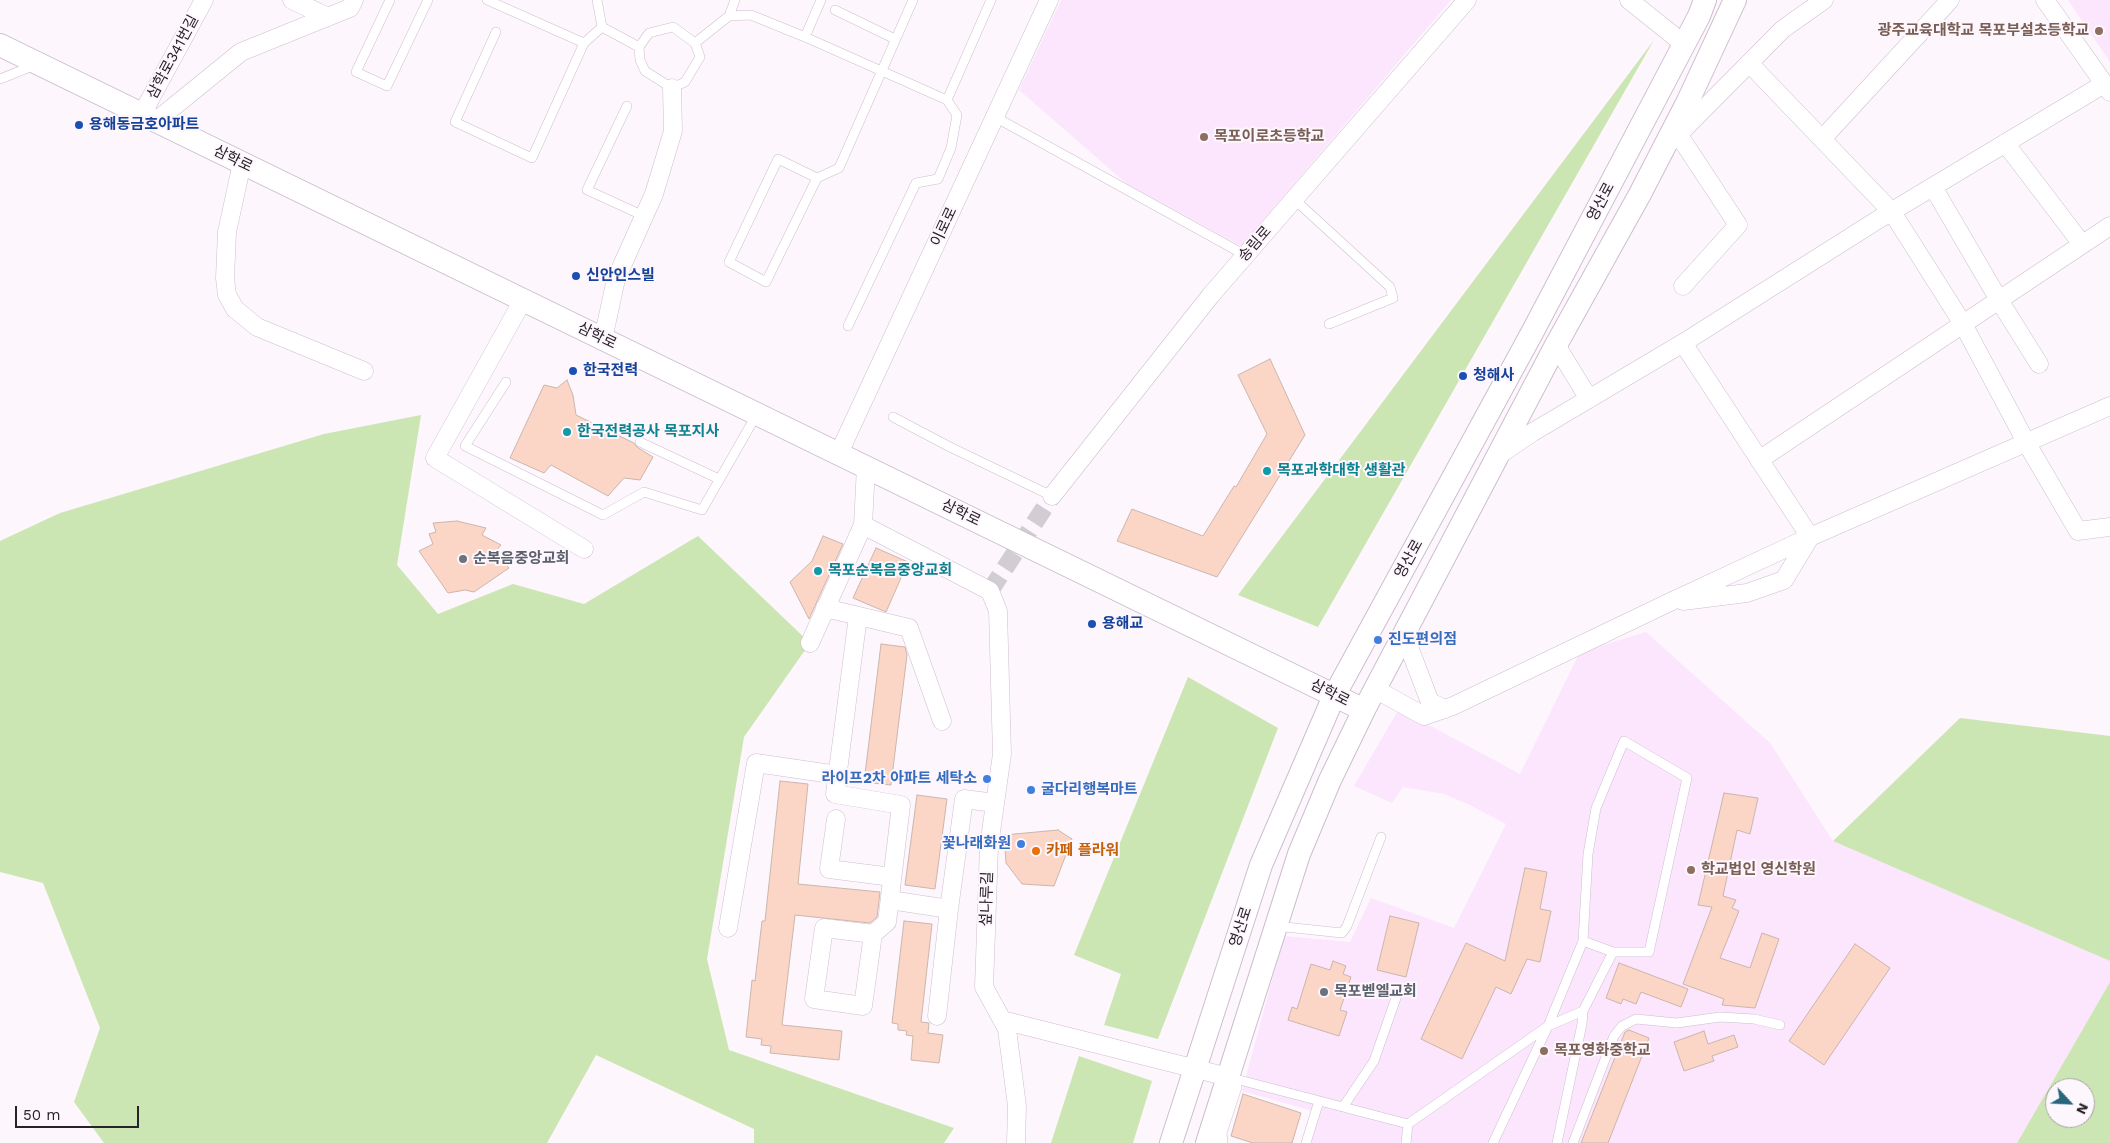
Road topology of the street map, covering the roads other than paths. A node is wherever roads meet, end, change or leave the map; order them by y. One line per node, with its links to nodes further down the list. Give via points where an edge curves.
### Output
1 (204, 0): 41 (street, 삼학로341번길)
2 (292, 0): 20 (street)
3 (354, 0): 20 (street, via 350,8)
4 (390, 0): 5 (lane, via 356,72 387,86)
5 (428, 0)
6 (487, 0): 27 (lane)
7 (597, 0): 23 (lane)
8 (735, 0): 22 (lane)
9 (821, 0): 25 (lane)
10 (913, 0): 26 (lane)
11 (992, 0): 38 (lane)
12 (1049, 0): 40 (street, 이로로)
13 (1467, 0): 49 (street, 송림로)
14 (1629, 0): 29 (street)
15 (1705, 0): 29 (street, 영산로)
16 (1735, 0): 48 (street, 영산로)
17 (1824, 0): 32 (street, via 1783,29)
18 (1950, 0): 43 (street)
19 (2045, 0): 37 (street)
20 (320, 10): 41 (street, via 241,52)
21 (835, 10): 26 (lane)
22 (729, 16): 25 (lane, via 751,15); 28 (lane)
23 (602, 27): 27 (lane); 31 (lane)
24 (496, 32): 27 (lane, via 455,122 532,158)
25 (804, 37): 34 (lane)
26 (895, 39): 34 (lane)
27 (584, 43)
28 (695, 44): 31 (lane, via 673,27 650,33); 36 (lane, via 700,57 685,82)
29 (1684, 44): 89 (street, 영산로, via 1533,331)
30 (0, 45): 33 (street, 삼학로)
31 (639, 46): 36 (lane, via 645,71)
32 (1749, 63): 42 (street); 43 (street)
33 (38, 64): 35 (lane); 41 (street, 삼학로)
34 (880, 72): 38 (lane); 46 (lane, via 839,168)
35 (0, 79)
36 (672, 88): 51 (street, via 673,132)
37 (2107, 88): 44 (street)
38 (947, 100): 60 (lane, via 957,116 951,148 938,179 916,183)
39 (627, 106): 51 (lane, via 587,190)
40 (995, 117): 54 (lane); 73 (street, 이로로)
41 (149, 118): 45 (street, 삼학로)
42 (1678, 134): 48 (street); 55 (street, via 1738,225)
43 (1822, 139): 50 (street)
44 (2004, 143): 47 (street); 53 (street)
45 (242, 163): 56 (street, 삼학로); 65 (street, via 227,232 225,278 227,295 235,309 257,327)
46 (817, 178): 46 (lane, via 766,282 729,262 778,159)
47 (1933, 186): 50 (street); 57 (street)
48 (1640, 194): 63 (street, 영산로)
49 (1294, 199): 54 (street, 송림로); 58 (lane, via 1390,287 1393,298)
50 (1892, 212): 59 (street); 62 (street)
51 (644, 216): 61 (street, via 616,279)
52 (2110, 226): 53 (street)
53 (2082, 244): 57 (street)
54 (1245, 255): 78 (street, 송림로)
55 (1684, 286)
56 (523, 300): 61 (street, 삼학로); 82 (street, via 435,458)
57 (1998, 300): 59 (street); 64 (street)
58 (1329, 324)
59 (1963, 324): 72 (street); 75 (street)
60 (848, 326)
61 (603, 338): 69 (street, 삼학로)
62 (1683, 343): 67 (street); 75 (street)
63 (1556, 345): 67 (street); 74 (street, 영산로)
64 (2039, 364)
65 (364, 371)
66 (506, 382): 77 (lane, via 465,446 603,515 644,492 702,510)
67 (1589, 399): 74 (street)
68 (2110, 406): 72 (street)
69 (757, 414): 73 (street, 삼학로); 77 (lane)
70 (893, 417): 78 (lane)
71 (640, 442): 77 (lane)
72 (2026, 442): 80 (street, via 2078,531); 81 (street)
73 (839, 453): 76 (street, 삼학로)
74 (1500, 455): 86 (street, 영산로)
75 (1759, 460): 81 (street)
76 (866, 467): 79 (street); 89 (street, 삼학로)
77 (719, 478)
78 (1052, 496)
79 (863, 525): 84 (street); 94 (street, 섶나루길, via 990,590 998,611 1002,754)
80 (2110, 527)
81 (1810, 538): 83 (street); 83 (street, via 1784,580 1748,593)
82 (584, 549)
83 (1668, 603): 90 (street)
84 (825, 608): 85 (street); 87 (street)
85 (858, 616): 92 (street, via 909,628); 93 (street)
86 (1404, 634): 88 (street, 영산로); 90 (street, via 1430,702)
87 (810, 643)
88 (1376, 688): 90 (street, via 1424,716); 91 (street, 영산로)
89 (1334, 696): 91 (street, 삼학로); 111 (street, 영산로, via 1262,865)
90 (1445, 709)
91 (1364, 710): 100 (street, 영산로, via 1299,854)
92 (942, 721)
93 (838, 775): 97 (street, via 835,794 901,805); 101 (street, via 756,763)
94 (995, 803): 99 (street, via 964,798); 108 (street, 섶나루길, via 989,846 984,987)
95 (836, 819): 97 (street, via 829,869)
96 (1381, 837): 100 (lane, via 1342,933)
97 (892, 877): 98 (street)
98 (890, 900): 99 (street); 102 (street, via 887,922)
99 (950, 909): 107 (street)
100 (1275, 926): 112 (street, 영산로)
101 (728, 928)
102 (873, 934): 102 (street, via 863,1006 814,999 824,928)
103 (1583, 941): 104 (lane); 104 (lane, via 1588,854 1596,808 1624,741 1687,778 1648,952); 110 (lane)
104 (1613, 952): 106 (lane)
105 (1397, 995): 114 (lane, via 1374,1061)
106 (1583, 1010): 110 (lane); 123 (lane)
107 (936, 1016)
108 (1002, 1020): 111 (street); 116 (street, 섶나루길, via 1007,1029 1017,1106)
109 (1780, 1025): 124 (lane, via 1720,1017 1677,1023 1636,1019 1622,1026 1614,1036)
110 (1548, 1026): 115 (lane); 122 (lane)
111 (1194, 1068): 112 (street); 117 (street, 영산로)
112 (1233, 1078): 113 (lane); 118 (street, 영산로); 119 (lane, via 1222,1133)
113 (1320, 1101): 114 (lane); 120 (lane)
114 (1343, 1107): 115 (lane)
115 (1408, 1124): 121 (lane)
116 (1016, 1143)
117 (1171, 1143)
118 (1207, 1143)
119 (1223, 1143)
120 (1306, 1143)
121 (1406, 1143)
122 (1493, 1143)
123 (1557, 1143)
124 (1573, 1143)

